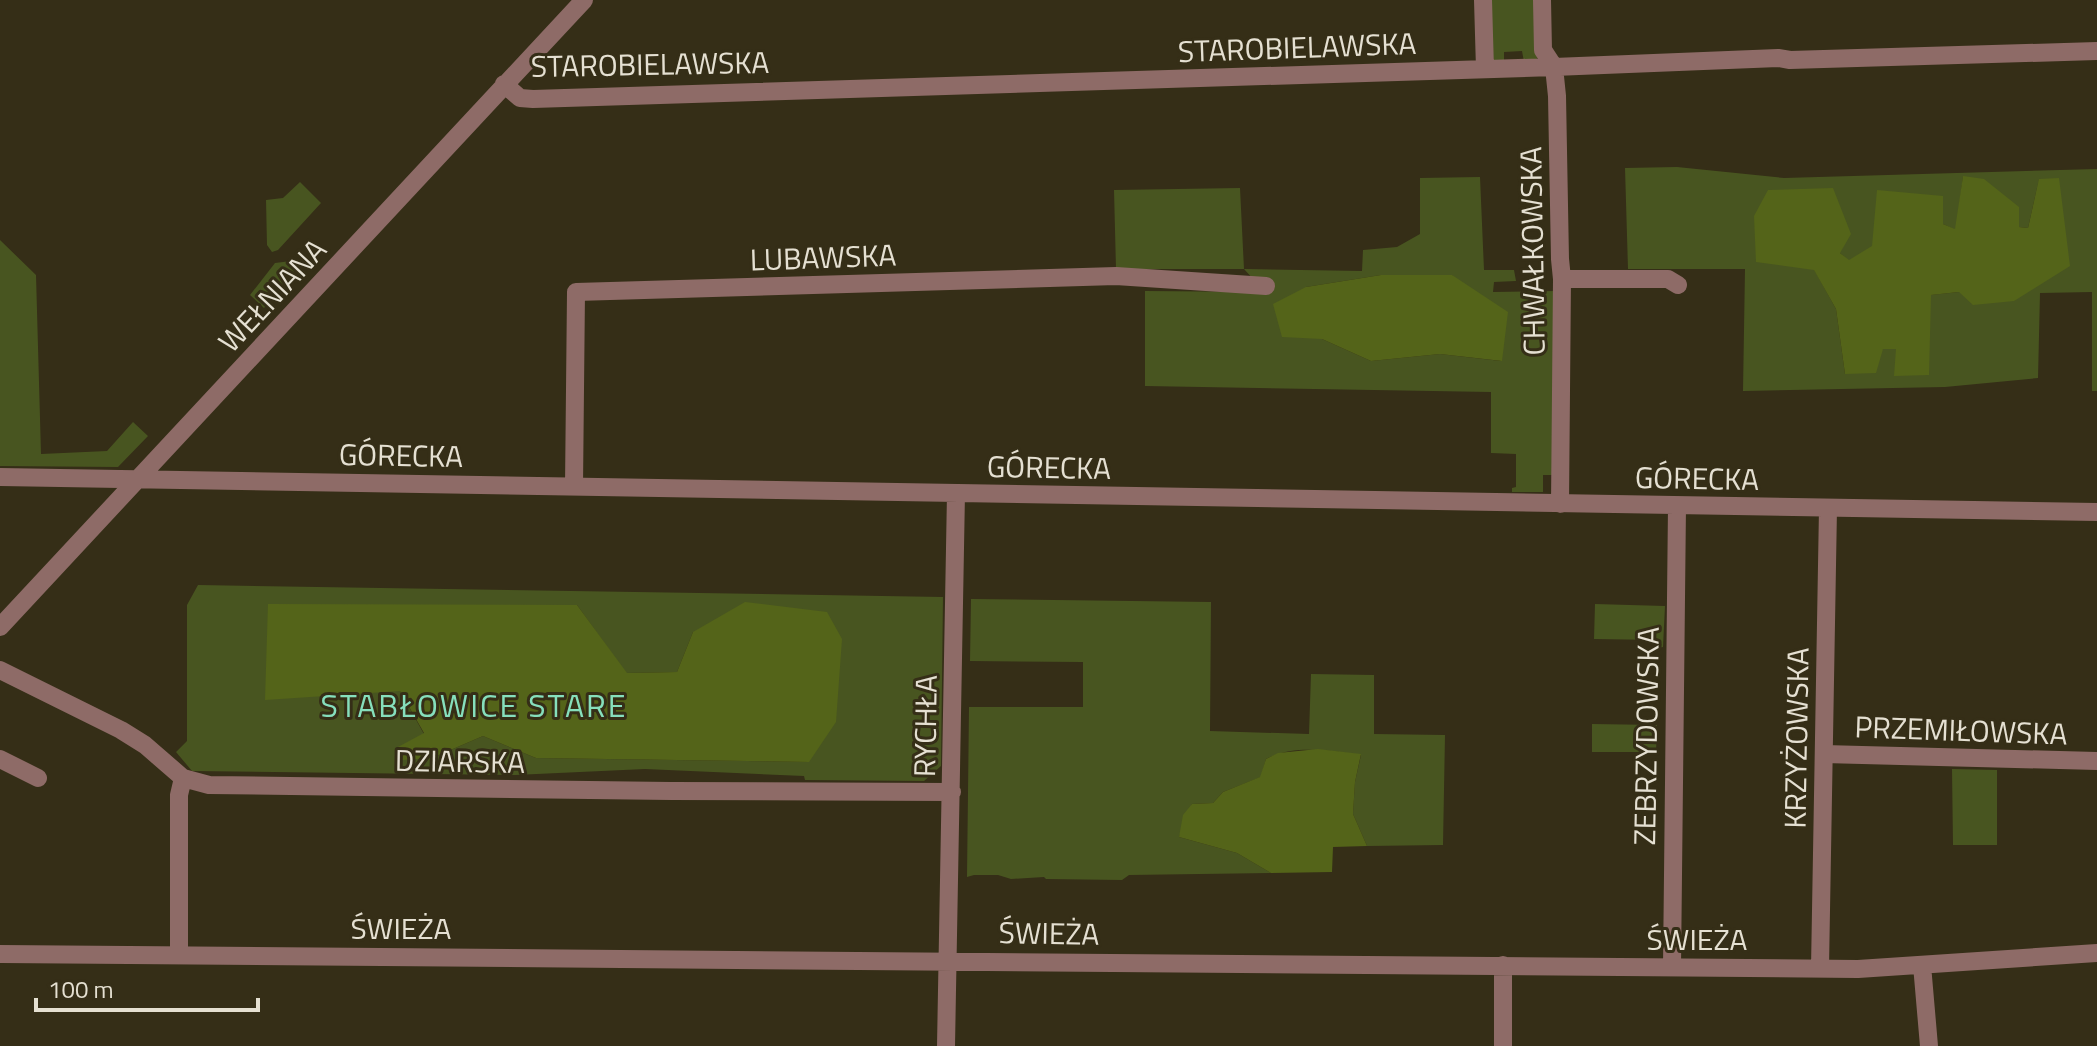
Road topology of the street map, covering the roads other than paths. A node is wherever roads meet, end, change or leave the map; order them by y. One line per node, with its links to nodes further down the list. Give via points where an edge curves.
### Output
1 (584, 0): 7 (street, WEŁNIANA)
2 (1483, 0): 6 (street)
3 (1542, 0): 5 (street, CHWAŁKOWSKA, via 1543,50)
4 (2097, 51): 5 (street, STAROBIELAWSKA)
5 (1554, 67): 6 (street, STAROBIELAWSKA); 8 (street, CHWAŁKOWSKA)
6 (1485, 69): 7 (street, STAROBIELAWSKA, via 533,99 520,98)
7 (504, 84): 12 (street, WEŁNIANA)
8 (1562, 279): 9 (street, via 1668,279); 15 (street, CHWAŁKOWSKA)
9 (1678, 285)
10 (1266, 286): 13 (street, LUBAWSKA, via 1116,276 576,292)
11 (0, 477): 12 (street, GÓRECKA)
12 (138, 479): 13 (street, GÓRECKA); 19 (street, WEŁNIANA)
13 (574, 486): 14 (street, GÓRECKA)
14 (956, 493): 15 (street, GÓRECKA); 26 (street, RYCHŁA)
15 (1560, 504): 16 (street, GÓRECKA)
16 (1677, 506): 17 (street, GÓRECKA); 33 (street, ZEBRZYDOWSKA)
17 (1828, 508): 18 (street, GÓRECKA); 21 (street, KRZYŻOWSKA)
18 (2097, 512)
19 (0, 627)
20 (0, 670): 25 (street, via 121,730)
21 (1824, 754): 23 (street, PRZEMIŁOWSKA); 34 (street, KRZYŻOWSKA)
22 (0, 759): 24 (street)
23 (2097, 761)
24 (38, 778)
25 (183, 778): 26 (street, DZIARSKA, via 209,785 275,787); 29 (street)
26 (952, 792): 30 (street, RYCHŁA)
27 (2097, 953): 32 (street, ŚWIEŻA)
28 (0, 954): 29 (street, ŚWIEŻA)
29 (179, 954): 30 (street, ŚWIEŻA)
30 (948, 960): 31 (street, ŚWIEŻA); 35 (street, RYCHŁA)
31 (1503, 965): 33 (street, ŚWIEŻA); 36 (street)
32 (1922, 965): 34 (street, ŚWIEŻA); 37 (street)
33 (1672, 967): 34 (street, ŚWIEŻA)
34 (1820, 968)
35 (946, 1046)
36 (1503, 1046)
37 (1929, 1046)

